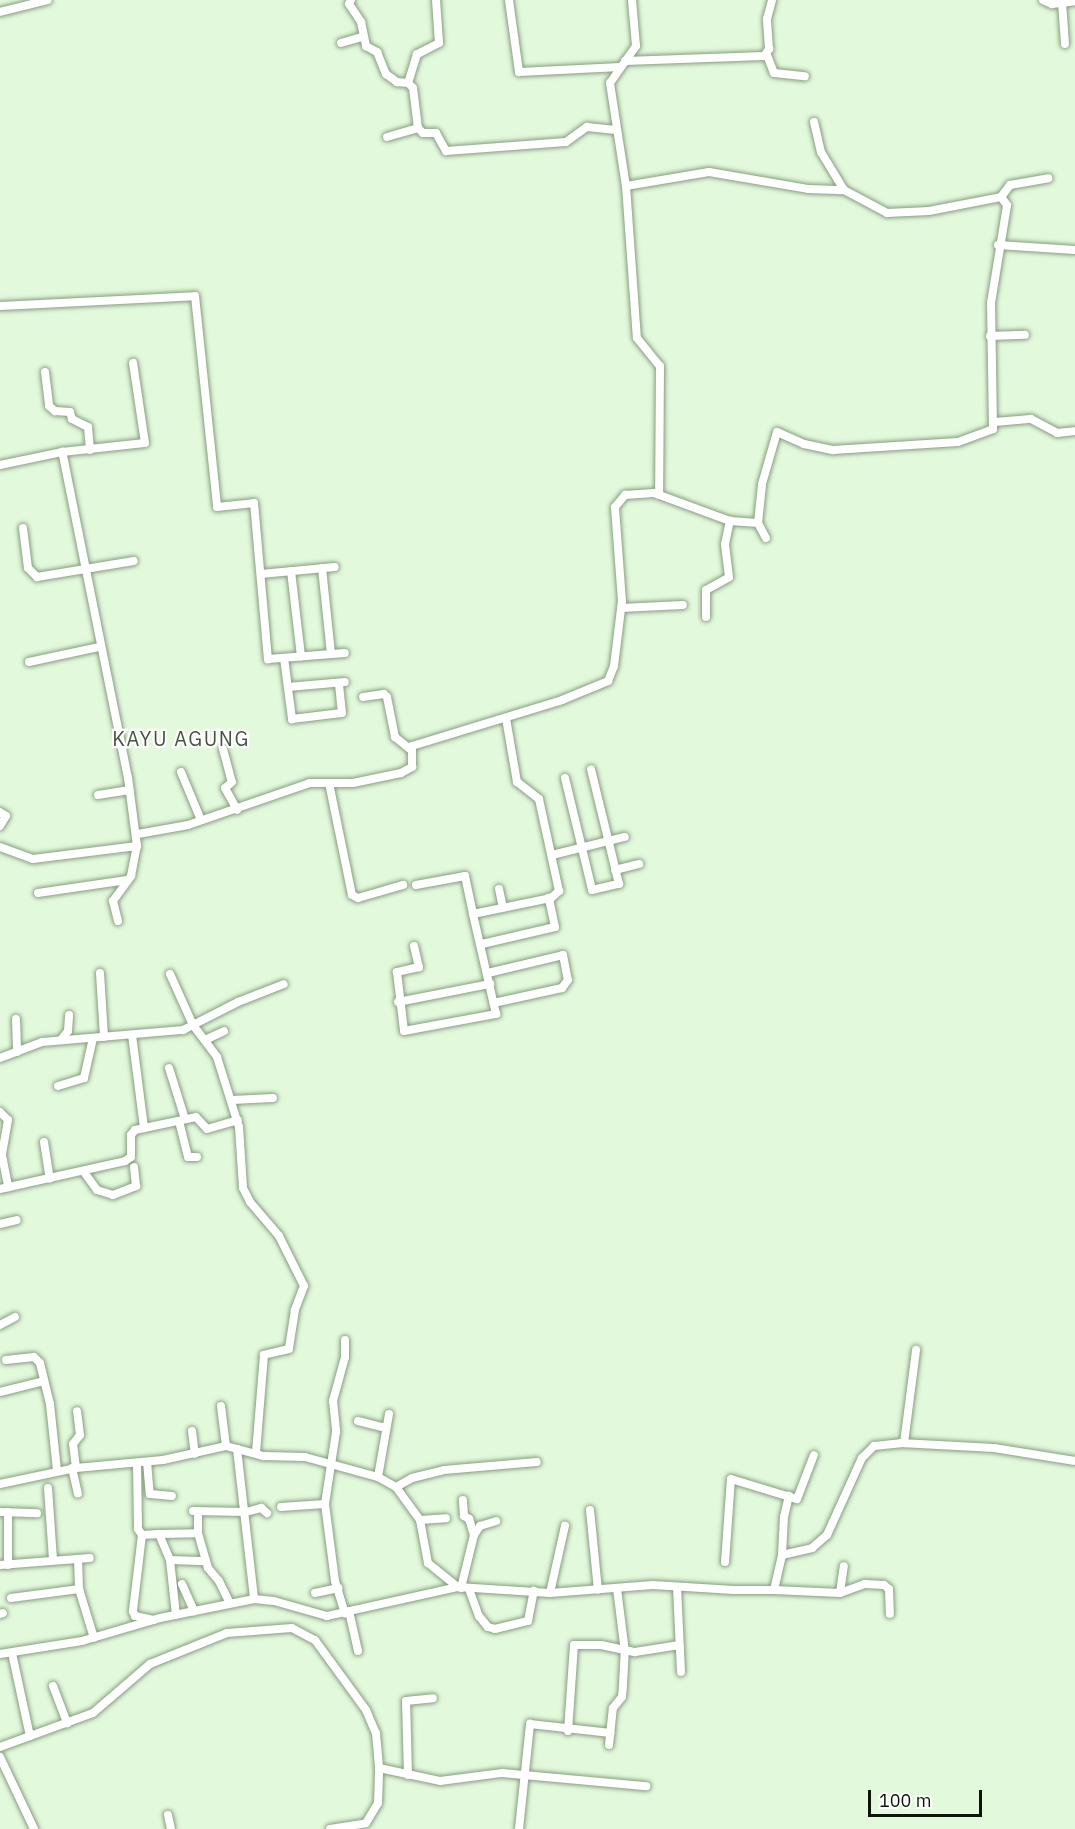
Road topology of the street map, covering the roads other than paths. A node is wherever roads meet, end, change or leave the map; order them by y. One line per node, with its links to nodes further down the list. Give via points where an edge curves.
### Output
1 (48, 0): 11 (street)
2 (351, 0): 12 (street, via 349,4 361,22)
3 (436, 0): 18 (street, via 439,43 417,54)
4 (509, 0): 16 (street, via 519,72)
5 (632, 0): 6 (street); 16 (street, via 636,46)
6 (638, 0)
7 (772, 0): 15 (street, via 767,19)
8 (1043, 0): 10 (street)
9 (1075, 1): 10 (street)
10 (1062, 2): 14 (street)
11 (0, 12)
12 (362, 37): 13 (street); 18 (street, via 366,46 376,52 386,74 397,82)
13 (341, 43)
14 (1065, 44)
15 (767, 55): 16 (street); 17 (street, via 774,73)
16 (622, 64): 21 (street, via 610,83)
17 (805, 76)
18 (408, 83): 20 (street, via 413,87)
19 (813, 122): 25 (street, via 823,157)
20 (418, 128): 21 (street, via 423,133 436,133 443,149 452,153 566,142 587,127); 22 (street)
21 (616, 130): 24 (street)
22 (387, 137)
23 (1048, 178): 26 (street, via 1010,185)
24 (626, 186): 25 (street, via 703,171 808,189); 39 (street, via 637,338 660,366)
25 (844, 190): 26 (street, via 886,213 929,211)
26 (1001, 197): 27 (street, via 1007,205)
27 (998, 245): 28 (street); 31 (street)
28 (1075, 250)
29 (0, 306): 49 (street, via 195,296 217,507 254,503)
30 (1025, 335): 31 (street)
31 (990, 336): 34 (street)
32 (133, 363): 36 (street, via 146,442)
33 (45, 372): 36 (street, via 49,406 70,412 72,420 84,423)
34 (995, 422): 35 (street, via 1031,419 1057,433); 41 (street, via 989,432 971,440 848,449 812,446 777,432 762,484)
35 (1075, 431)
36 (90, 450): 37 (street)
37 (62, 452): 38 (street); 47 (street)
38 (0, 465)
39 (659, 495): 40 (street); 51 (street, via 630,493 615,507)
40 (730, 521): 41 (street); 52 (street, via 725,544 729,577 706,590)
41 (758, 524): 43 (street)
42 (23, 528): 47 (street, via 31,575 42,577)
43 (766, 538)
44 (134, 561): 47 (street)
45 (335, 567): 46 (street)
46 (322, 568): 48 (street); 55 (street)
47 (86, 569): 53 (street)
48 (291, 571): 49 (street); 56 (street)
49 (261, 574): 57 (street, via 268,659)
50 (683, 605): 51 (street)
51 (621, 608): 61 (street, via 610,679)
52 (706, 617)
53 (99, 647): 58 (street); 68 (street)
54 (345, 652): 55 (street)
55 (331, 654): 56 (street)
56 (301, 656): 57 (street)
57 (285, 658): 59 (street)
58 (28, 662)
59 (288, 687): 59 (street, via 292,719 342,712 342,682)
60 (363, 698): 63 (street, via 384,694 387,697 394,737)
61 (506, 718): 63 (street, via 420,743); 80 (street, via 517,782 539,799)
62 (223, 748): 70 (street, via 232,783 225,788)
63 (411, 750): 67 (street, via 410,769 353,783)
64 (591, 769): 76 (street)
65 (182, 772): 72 (street)
66 (565, 778): 79 (street)
67 (329, 783): 70 (street, via 310,783); 84 (street, via 352,896 358,898)
68 (130, 790): 69 (street); 74 (street)
69 (98, 795)
70 (237, 810): 72 (street)
71 (0, 812): 73 (street, via 6,816)
72 (201, 820): 74 (street)
73 (0, 826)
74 (138, 834): 77 (street)
75 (625, 837): 76 (street)
76 (609, 841): 79 (street); 82 (street)
77 (137, 846): 78 (street, via 93,855 33,859); 83 (street, via 134,868)
78 (0, 847)
79 (582, 847): 80 (street); 82 (street, via 592,890 619,884)
80 (552, 855): 88 (street, via 560,886 556,895)
81 (639, 864): 82 (street)
82 (615, 870)
83 (127, 880): 87 (street); 91 (street, via 113,901)
84 (403, 885)
85 (416, 885): 90 (street, via 465,876)
86 (499, 889): 89 (street)
87 (38, 893)
88 (549, 898): 89 (street); 92 (street, via 555,927)
89 (503, 908): 90 (street)
90 (473, 914): 92 (street)
91 (118, 921)
92 (482, 944): 95 (street)
93 (414, 946): 99 (street, via 418,967 397,972)
94 (100, 973): 106 (street)
95 (488, 973): 98 (street); 100 (street, via 563,955 568,980 562,987)
96 (170, 974): 103 (street)
97 (284, 984): 103 (street)
98 (490, 984): 99 (street); 100 (street)
99 (398, 1002): 100 (street, via 404,1031 496,1014)
100 (494, 1003)
101 (69, 1015): 108 (street, via 68,1031)
102 (15, 1019): 110 (street)
103 (193, 1025): 105 (street); 109 (street)
104 (224, 1031): 109 (street)
105 (132, 1035): 106 (street); 119 (street)
106 (104, 1037): 107 (street)
107 (93, 1038): 108 (street); 113 (street, via 84,1078)
108 (61, 1040): 110 (street)
109 (205, 1040): 115 (street, via 218,1057)
110 (17, 1052): 111 (street)
111 (0, 1058)
112 (169, 1068): 117 (street)
113 (58, 1086)
114 (273, 1098): 115 (street)
115 (232, 1100): 118 (street)
116 (0, 1112): 125 (street, via 8,1120 2,1155)
117 (182, 1120): 118 (street, via 198,1117 208,1129); 119 (street); 121 (street, via 188,1157)
118 (238, 1120): 144 (street, via 243,1188 293,1259 304,1292 295,1310 289,1349 264,1355)
119 (144, 1128): 123 (street, via 132,1131 129,1159)
120 (44, 1142): 124 (street)
121 (196, 1157)
122 (134, 1167): 123 (street, via 135,1186 113,1195 97,1190)
123 (84, 1172): 124 (street)
124 (50, 1179): 125 (street)
125 (4, 1188)
126 (17, 1220): 127 (street)
127 (0, 1224)
128 (15, 1317): 129 (street)
129 (0, 1325)
130 (345, 1340): 149 (street, via 345,1357 333,1401 336,1432)
131 (916, 1350): 141 (street)
132 (6, 1360): 133 (street, via 38,1359)
133 (44, 1382): 134 (street); 153 (street)
134 (0, 1392)
135 (221, 1406): 142 (street)
136 (77, 1411): 152 (street, via 81,1436 74,1444)
137 (389, 1414): 139 (street)
138 (358, 1421): 139 (street)
139 (386, 1428): 154 (street)
140 (192, 1431): 145 (street)
141 (904, 1443): 147 (street, via 994,1448); 177 (street, via 879,1445 866,1452 827,1535 812,1548)
142 (226, 1446): 143 (street); 145 (street)
143 (237, 1449): 144 (street); 167 (street)
144 (256, 1453): 149 (street)
145 (195, 1454): 148 (street)
146 (814, 1455): 160 (street, via 797,1499)
147 (1075, 1461)
148 (147, 1462): 151 (street); 159 (street, via 150,1494)
149 (330, 1462): 154 (street); 162 (street)
150 (537, 1462): 156 (street, via 444,1470 412,1478)
151 (137, 1463): 152 (street); 175 (street, via 138,1529)
152 (74, 1468): 153 (street); 158 (street)
153 (57, 1471): 155 (street)
154 (378, 1477): 156 (street)
155 (0, 1484)
156 (396, 1487): 170 (street)
157 (48, 1488): 180 (street)
158 (78, 1492)
159 (172, 1496)
160 (789, 1496): 177 (street); 183 (street, via 731,1479)
161 (463, 1500): 176 (street, via 464,1516 469,1519)
162 (325, 1504): 163 (street); 188 (street)
163 (281, 1507)
164 (590, 1510): 192 (street)
165 (4, 1512): 166 (street); 184 (street)
166 (37, 1512)
167 (246, 1512): 168 (street, via 261,1508); 173 (street, via 195,1511); 199 (street)
168 (267, 1513)
169 (446, 1518): 170 (street)
170 (420, 1520): 189 (street, via 428,1563)
171 (496, 1521): 176 (street, via 480,1526)
172 (566, 1526): 196 (street)
173 (198, 1533): 174 (street); 182 (street)
174 (159, 1534): 175 (street); 181 (street)
175 (142, 1535): 205 (street, via 133,1611 135,1616)
176 (474, 1535): 189 (street)
177 (782, 1555): 193 (street)
178 (90, 1558): 179 (street)
179 (78, 1559): 180 (street); 190 (street)
180 (53, 1560): 184 (street)
181 (170, 1560): 182 (street); 203 (street)
182 (206, 1561): 200 (street)
183 (725, 1562)
184 (4, 1565)
185 (844, 1566): 197 (street)
186 (182, 1584): 201 (street)
187 (676, 1587): 191 (street); 193 (street); 207 (street)
188 (338, 1588): 195 (street); 202 (street)
189 (463, 1588): 194 (street); 194 (street, via 479,1616 495,1629 528,1621); 202 (street)
190 (80, 1589): 198 (street); 206 (street)
191 (617, 1589): 192 (street); 208 (street)
192 (598, 1590): 196 (street)
193 (774, 1590): 197 (street)
194 (534, 1591): 196 (street)
195 (315, 1593)
196 (550, 1593)
197 (840, 1593): 204 (street, via 865,1584 886,1586)
198 (11, 1598)
199 (254, 1599): 200 (street); 202 (street, via 274,1600 327,1616)
200 (230, 1604): 201 (street)
201 (194, 1611): 203 (street)
202 (347, 1612): 209 (street)
203 (176, 1614): 205 (street)
204 (890, 1614)
205 (154, 1620): 206 (street)
206 (94, 1638): 210 (street)
207 (679, 1645): 208 (street, via 635,1652); 212 (street)
208 (624, 1649): 216 (street, via 573,1646); 217 (street, via 622,1697 613,1708)
209 (358, 1651)
210 (12, 1653): 211 (street); 218 (street)
211 (0, 1654)
212 (681, 1672)
213 (53, 1686): 215 (street)
214 (433, 1698): 223 (street, via 406,1701)
215 (67, 1724): 218 (street); 222 (street, via 100,1708 150,1664 227,1634 292,1628 315,1640 366,1710 376,1732)
216 (568, 1731): 217 (street); 224 (street, via 530,1724)
217 (610, 1733): 219 (street)
218 (30, 1736): 220 (street)
219 (609, 1745)
220 (0, 1747)
221 (1, 1762): 228 (street)
222 (379, 1768): 223 (street); 227 (street, via 378,1803)
223 (408, 1775): 224 (street, via 440,1781 490,1774)
224 (522, 1776): 225 (street, via 559,1775); 231 (street)
225 (646, 1786)
226 (168, 1815): 229 (street)
227 (366, 1826): 230 (street)
228 (34, 1829)
229 (171, 1829)
230 (330, 1829)
231 (519, 1829)

